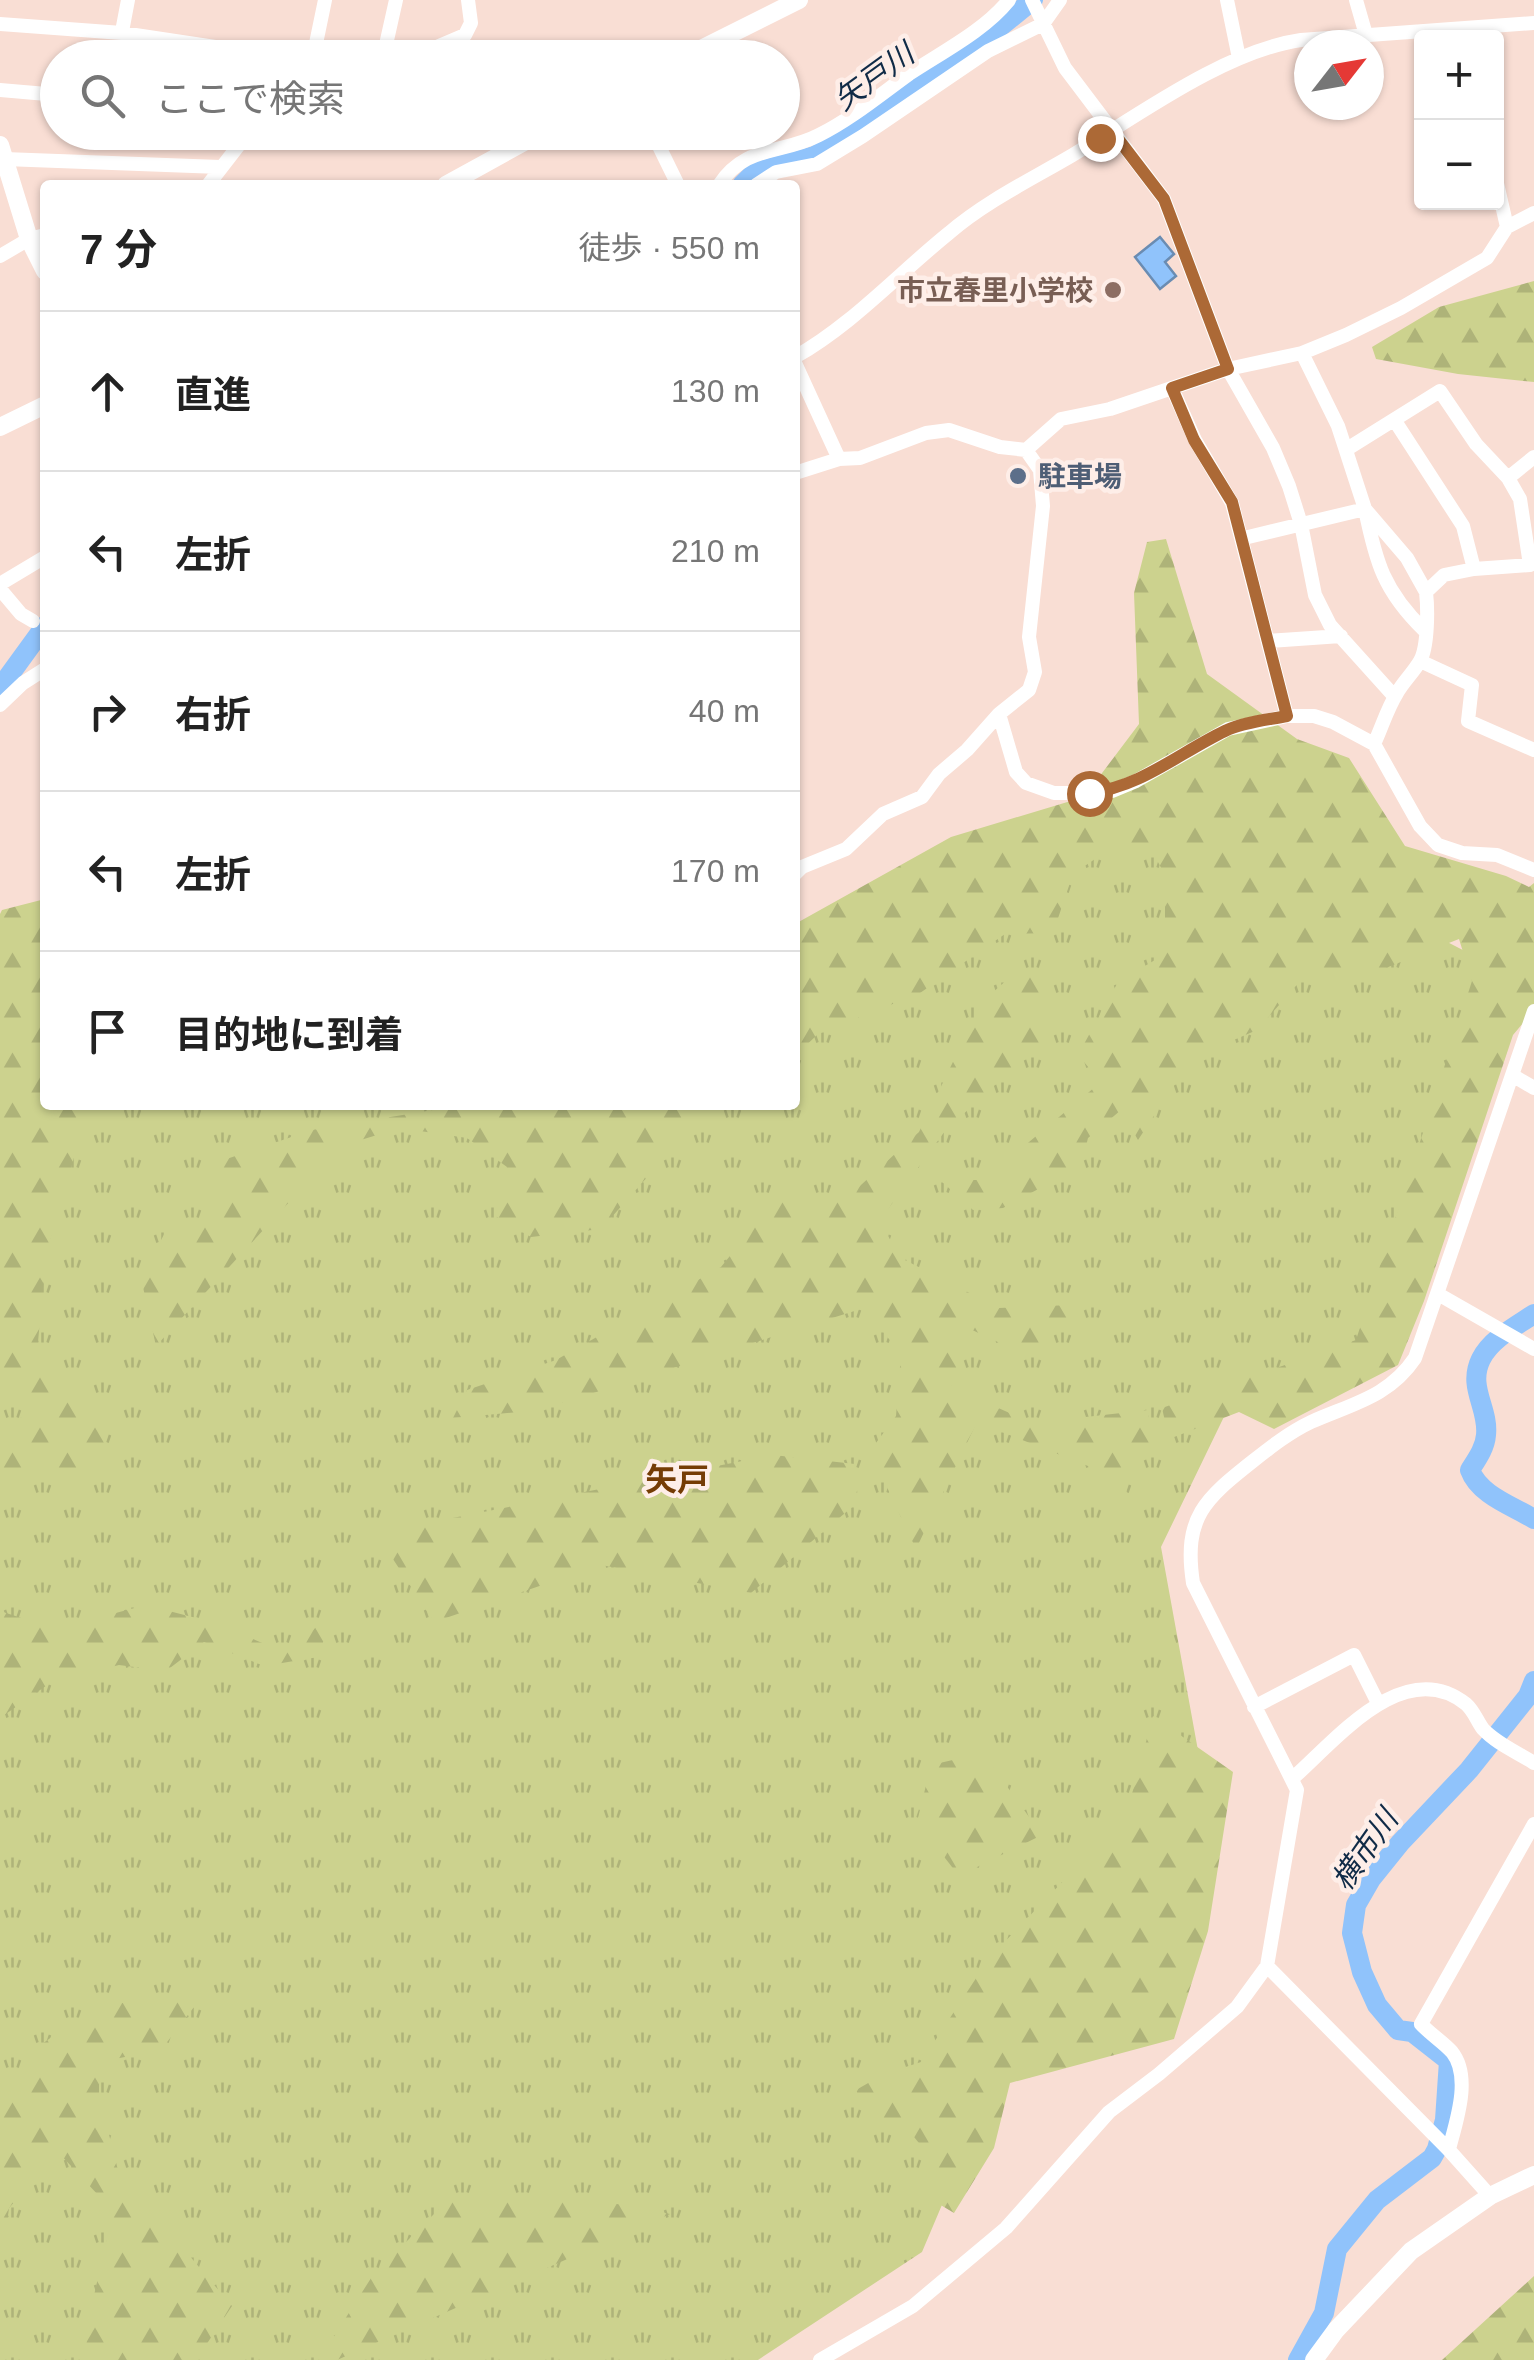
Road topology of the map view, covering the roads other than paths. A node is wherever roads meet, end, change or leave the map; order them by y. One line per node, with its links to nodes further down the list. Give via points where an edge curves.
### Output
1 (128, 0): 16 (street)
2 (325, 0): 21 (street)
3 (396, 0): 22 (street)
4 (468, 0): 23 (street, via 470,23)
5 (799, 0): 24 (street)
6 (1009, 0): 30 (street)
7 (1032, 0): 11 (street)
8 (1060, 0): 11 (street)
9 (1227, 0): 26 (street)
10 (1356, 0): 14 (street)
11 (1041, 20): 29 (street, via 1065,68); 41 (street, via 817,164)
12 (1534, 22): 15 (street)
13 (0, 24): 16 (street)
14 (1364, 30)
15 (1466, 30)
16 (122, 33): 19 (street); 20 (street)
17 (1384, 35): 18 (street)
18 (1414, 35)
19 (121, 40)
20 (168, 40)
21 (317, 40)
22 (387, 40)
23 (453, 40)
24 (719, 40)
25 (1294, 42): 26 (street)
26 (1239, 58): 29 (street)
27 (0, 90): 28 (street)
28 (40, 93)
29 (1112, 131): 48 (street, via 952,229); 49 (street, via 1164,199)
30 (800, 146)
31 (234, 150): 36 (street)
32 (509, 150): 38 (street)
33 (661, 150): 39 (street)
34 (772, 150): 40 (street, via 755,152)
35 (2, 152): 36 (street); 45 (street)
36 (220, 168): 37 (street)
37 (212, 180)
38 (455, 180)
39 (676, 180)
40 (723, 180)
41 (764, 180)
42 (1503, 210): 44 (street)
43 (1534, 213): 44 (street)
44 (1507, 226): 47 (street, via 1487,258 1402,308)
45 (37, 237): 46 (street)
46 (0, 256)
47 (1302, 352): 49 (street); 55 (street)
48 (800, 356)
49 (1228, 369): 51 (street); 62 (street, via 1273,448)
50 (800, 371): 58 (street)
51 (1172, 388): 56 (street, via 1061,419); 63 (street)
52 (40, 407): 54 (street)
53 (1395, 421): 55 (street); 60 (street, via 1440,391); 66 (street, via 1463,526)
54 (0, 427)
55 (1346, 449): 61 (street)
56 (1026, 450): 58 (street, via 950,430); 77 (street, via 1040,470 1043,506 1029,637 1035,672 1029,690)
57 (1534, 457): 60 (street)
58 (839, 459): 59 (street)
59 (800, 471)
60 (1508, 478): 64 (street)
61 (1364, 509): 62 (street); 68 (street, via 1407,558); 70 (street, via 1386,586)
62 (1302, 524): 63 (street); 71 (street, via 1315,595)
63 (1244, 538): 72 (street)
64 (1531, 540): 66 (street, via 1530,565)
65 (40, 559): 67 (street)
66 (1474, 569): 68 (street, via 1444,575)
67 (0, 586): 69 (street)
68 (1426, 592): 70 (street)
69 (33, 621)
70 (1424, 630): 73 (street)
71 (1341, 636): 72 (street); 75 (street)
72 (1268, 641): 78 (street)
73 (1420, 661): 75 (street); 80 (street, via 1472,686 1468,721)
74 (40, 672): 76 (street)
75 (1394, 696): 79 (street)
76 (0, 705)
77 (999, 714): 78 (street, via 1016,772 1026,783 1089,793 1136,781 1228,729); 81 (street, via 922,797 883,814 846,848)
78 (1287, 716): 79 (street, via 1333,722)
79 (1374, 744): 82 (street, via 1420,826 1438,844 1497,854)
80 (1534, 750)
81 (800, 869)
82 (1534, 870)
83 (1534, 1010): 84 (street)
84 (1512, 1075): 85 (street); 86 (street)
85 (1534, 1088)
86 (1438, 1294): 87 (street); 89 (street, via 1415,1358 1393,1384 1292,1432 1217,1489 1198,1514 1190,1537 1193,1583)
87 (1534, 1349)
88 (1378, 1703): 89 (street, via 1354,1655); 90 (street, via 1408,1690 1432,1689 1468,1705 1500,1744); 91 (street)
89 (1254, 1707): 91 (street)
90 (1534, 1763)
91 (1293, 1778): 93 (street, via 1296,1806)
92 (1534, 1824): 94 (street, via 1421,2024 1452,2053 1461,2074)
93 (1267, 1966): 94 (street); 97 (street, via 1237,2007 1109,2112 1018,2217 913,2306)
94 (1449, 2149): 96 (street)
95 (1534, 2175): 96 (street)
96 (1490, 2196): 98 (street, via 1411,2251)
97 (820, 2360)
98 (1314, 2360)

